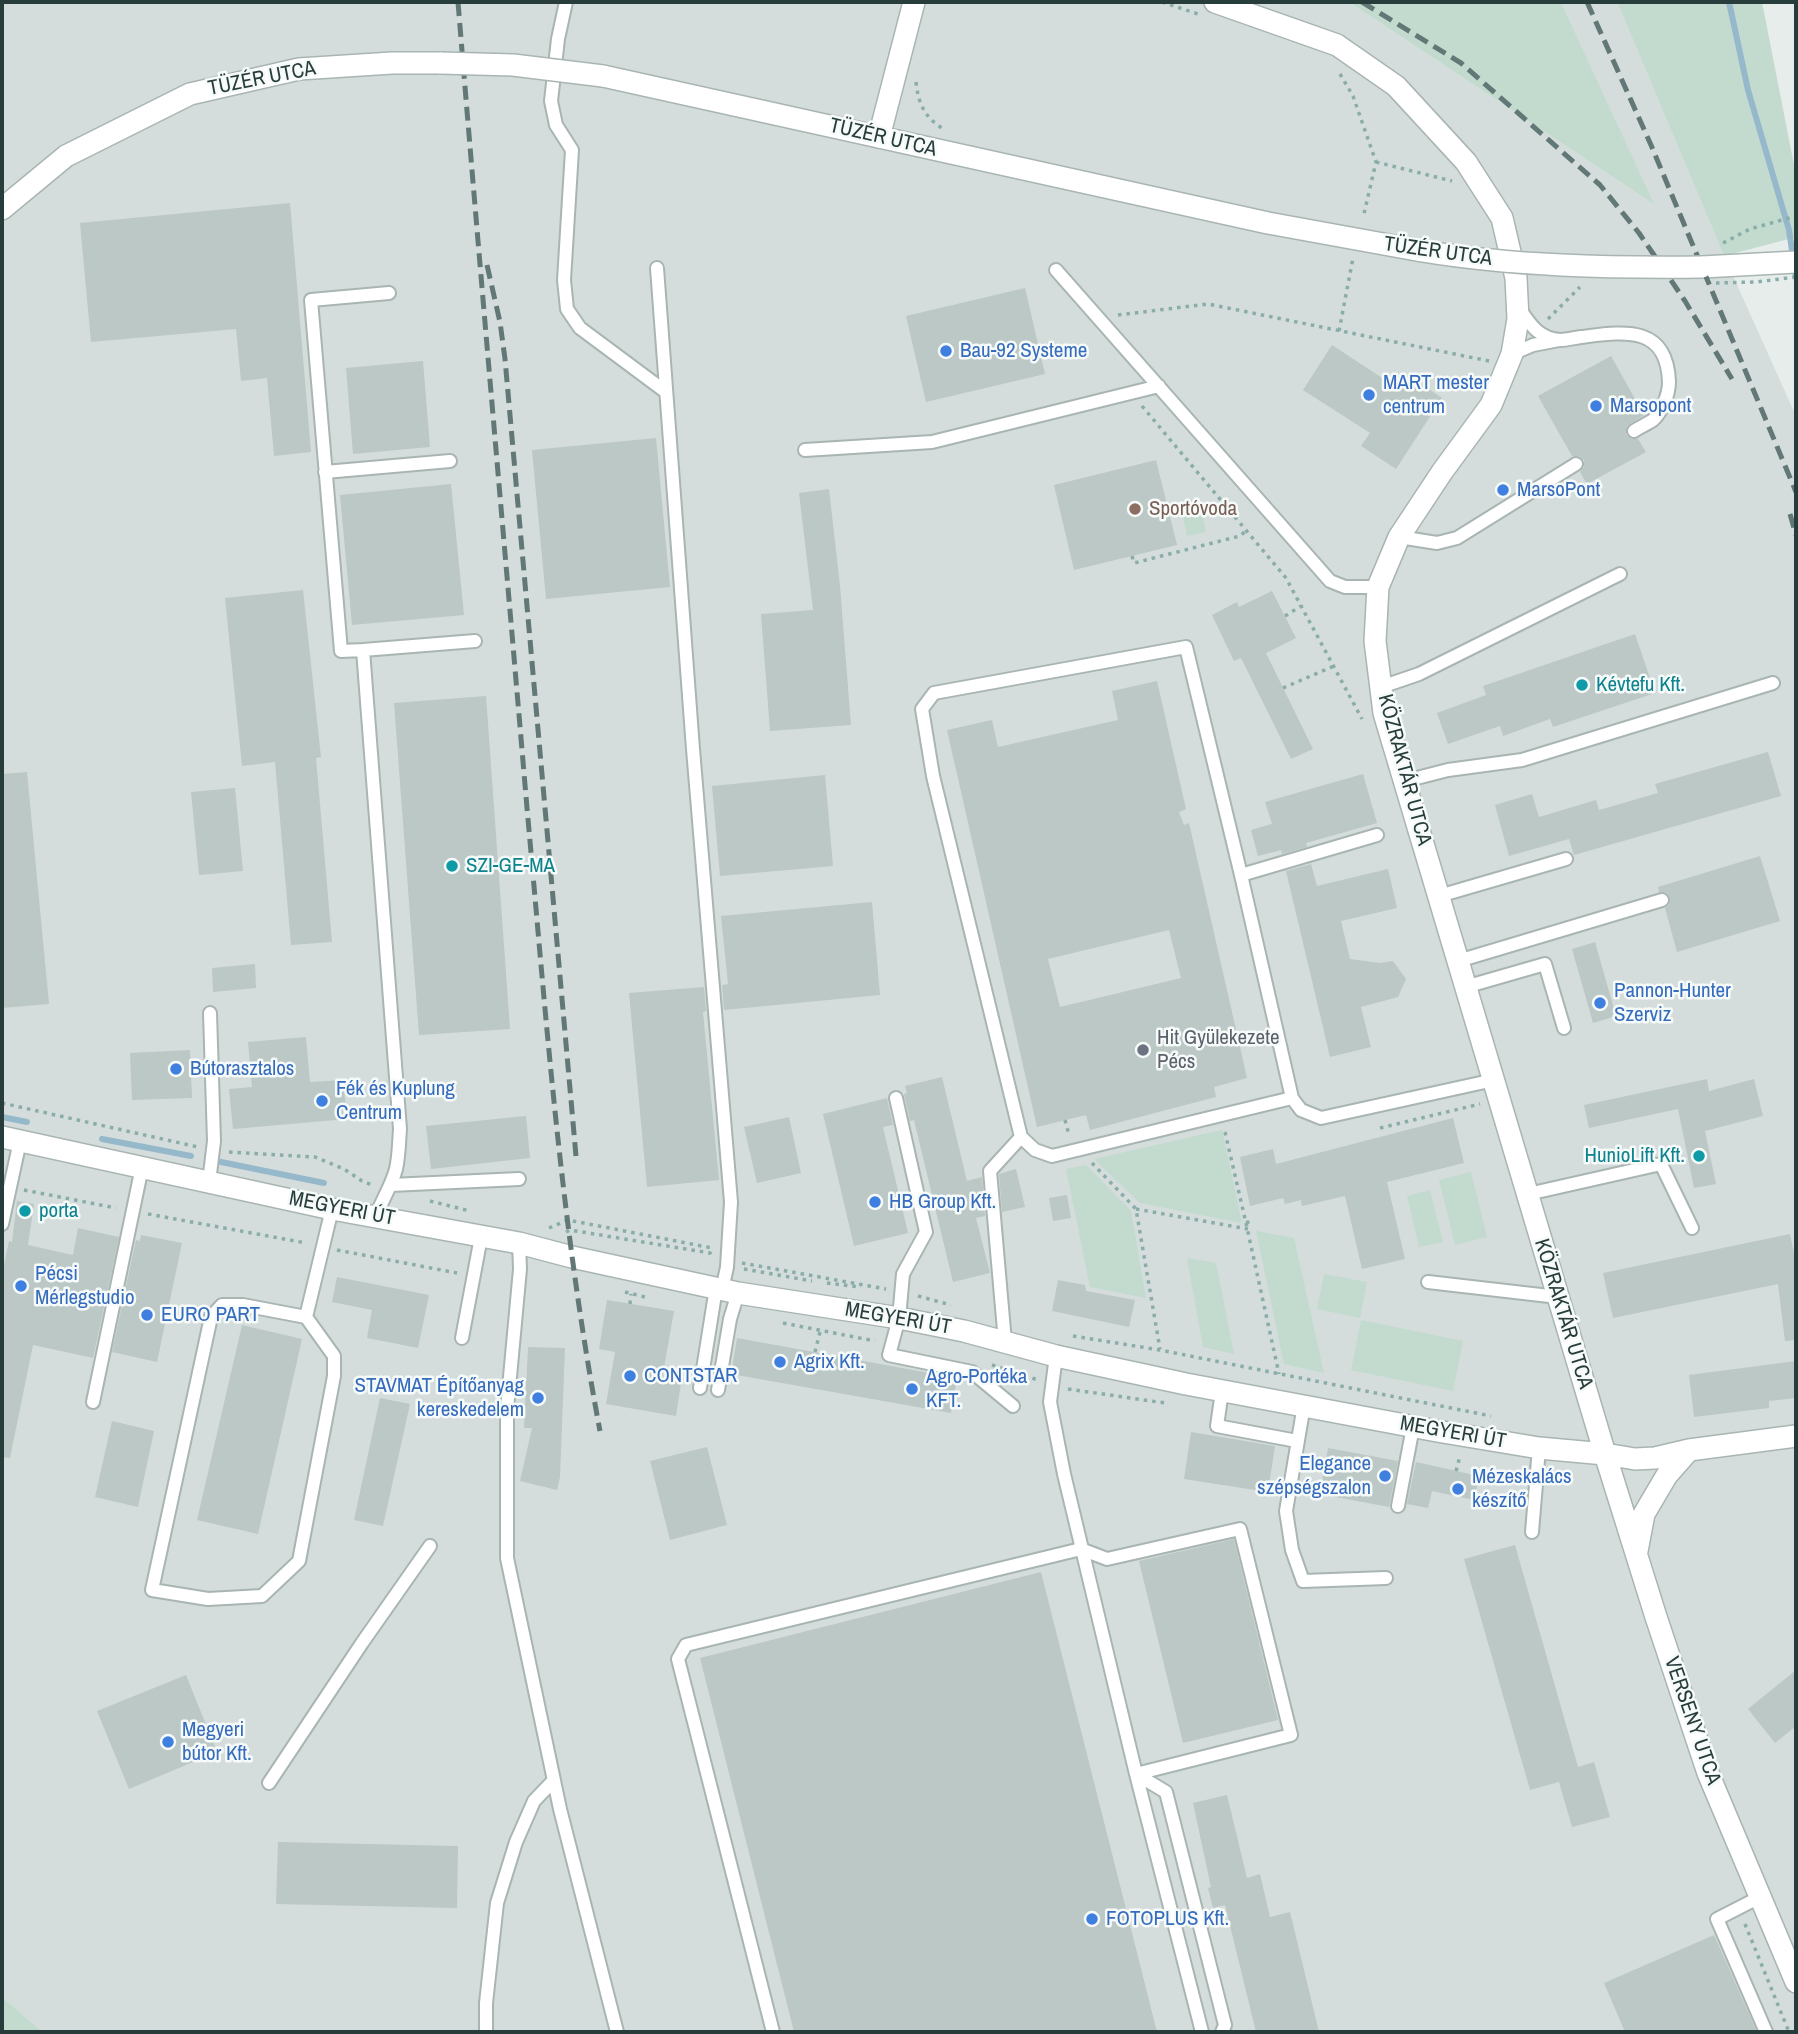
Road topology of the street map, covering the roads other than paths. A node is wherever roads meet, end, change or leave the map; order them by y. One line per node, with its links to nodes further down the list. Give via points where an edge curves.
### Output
1 (566, 2): 14 (lane, via 551,101 556,125 572,150 564,280 567,309 580,328)
2 (914, 2): 4 (street)
3 (1208, 8): 10 (street, KÖZRAKTÁR UTCA, via 1337,45 1395,86 1466,162 1502,218 1516,278)
4 (879, 137): 5 (street, TÜZÉR UTCA, bridge, via 636,82 513,65 299,68 190,94 66,156); 6 (street, TÜZÉR UTCA, bridge, via 1268,223 1470,259 1627,268)
5 (2, 209)
6 (1796, 262)
7 (657, 268): 14 (lane)
8 (1056, 270): 13 (lane)
9 (389, 293): 19 (lane, via 311,300)
10 (1517, 305): 11 (lane, via 1536,332); 12 (street, KÖZRAKTÁR UTCA)
11 (1559, 340): 12 (lane, via 1533,345); 15 (lane, via 1625,332 1658,346 1667,366 1669,386 1664,404 1654,419)
12 (1509, 360): 20 (street, KÖZRAKTÁR UTCA, via 1491,405)
13 (1159, 386): 16 (lane, via 932,442); 22 (lane, via 1331,581 1345,587)
14 (666, 392): 56 (lane, via 731,1202)
15 (1634, 431)
16 (805, 450)
17 (450, 461): 19 (lane)
18 (1576, 464): 20 (lane, via 1457,538 1437,543)
19 (326, 472): 24 (lane, via 341,651)
20 (1399, 537): 22 (street, KÖZRAKTÁR UTCA)
21 (1620, 574): 26 (lane, via 1419,674)
22 (1378, 587): 26 (street, KÖZRAKTÁR UTCA, via 1375,641)
23 (475, 641): 24 (lane)
24 (363, 650): 47 (lane, via 400,1129)
25 (1773, 683): 27 (lane, via 1522,761 1448,770)
26 (1381, 687): 27 (street, KÖZRAKTÁR UTCA, via 1384,713)
27 (1405, 781): 31 (street, KÖZRAKTÁR UTCA)
28 (1377, 835): 30 (lane)
29 (1566, 859): 31 (lane)
30 (1241, 875): 41 (lane); 42 (lane, via 1186,647 934,693 922,709 933,776)
31 (1439, 896): 33 (street, KÖZRAKTÁR UTCA)
32 (1662, 900): 33 (lane)
33 (1458, 961): 34 (street, KÖZRAKTÁR UTCA)
34 (1465, 987): 36 (lane, via 1545,964); 38 (street, KÖZRAKTÁR UTCA)
35 (210, 1013): 46 (lane, via 214,1141)
36 (1564, 1028)
37 (1457, 1074): 39 (lane)
38 (1484, 1082): 39 (lane); 48 (street, KÖZRAKTÁR UTCA)
39 (1461, 1087): 41 (lane, via 1321,1118 1301,1110)
40 (896, 1098): 59 (lane, via 926,1232 903,1274)
41 (1292, 1098): 42 (lane, via 1052,1156 1035,1150)
42 (1021, 1136): 61 (lane, via 989,1171)
43 (11, 1139): 44 (street, MEGYERI ÚT); 51 (lane)
44 (142, 1167): 46 (street, MEGYERI ÚT); 66 (lane)
45 (519, 1179): 47 (lane)
46 (209, 1182): 49 (street, MEGYERI ÚT)
47 (391, 1185): 50 (lane)
48 (1528, 1194): 52 (lane, via 1661,1164); 57 (street, KÖZRAKTÁR UTCA)
49 (332, 1209): 50 (street, MEGYERI ÚT); 58 (lane)
50 (376, 1216): 53 (street, MEGYERI ÚT)
51 (2, 1224)
52 (1692, 1228)
53 (481, 1237): 54 (street, MEGYERI ÚT); 60 (lane)
54 (519, 1243): 56 (street, MEGYERI ÚT); 82 (lane, via 507,1409 507,1558)
55 (1428, 1282): 57 (lane)
56 (725, 1290): 59 (street, MEGYERI ÚT); 63 (lane); 64 (lane, via 730,1319)
57 (1558, 1297): 74 (street, KÖZRAKTÁR UTCA)
58 (306, 1317): 58 (lane, via 243,1305 222,1306 211,1317 152,1590 208,1599 262,1597 299,1561 334,1377 334,1356)
59 (899, 1318): 61 (street, MEGYERI ÚT); 68 (lane, via 888,1356 972,1372)
60 (462, 1338)
61 (1005, 1342): 62 (street, MEGYERI ÚT)
62 (1056, 1356): 65 (street, MEGYERI ÚT); 78 (lane, via 1050,1402)
63 (700, 1388)
64 (718, 1390)
65 (1222, 1391): 67 (street, MEGYERI ÚT); 71 (lane, via 1217,1426)
66 (93, 1402)
67 (1304, 1405): 69 (street, MEGYERI ÚT); 71 (lane)
68 (1013, 1406)
69 (1413, 1427): 72 (street, MEGYERI ÚT); 75 (lane)
70 (1796, 1436): 73 (street, MEGYERI ÚT)
71 (1297, 1441): 80 (lane, via 1286,1511 1303,1581)
72 (1539, 1448): 74 (street, MEGYERI ÚT); 76 (lane)
73 (1689, 1450): 74 (street, MEGYERI ÚT, via 1634,1459); 79 (street, via 1667,1475 1644,1514)
74 (1605, 1454): 79 (street, VERSENY UTCA)
75 (1398, 1506)
76 (1532, 1532)
77 (430, 1546): 83 (lane)
78 (1080, 1549): 81 (lane); 81 (lane, via 1107,1559 1240,1529 1291,1735); 88 (lane, via 687,1645 678,1659)
79 (1636, 1556): 84 (street, VERSENY UTCA, via 1708,1773)
80 (1386, 1578)
81 (1136, 1774): 89 (lane); 90 (lane, via 1166,1792 1225,2025)
82 (554, 1780): 86 (lane, via 534,1801 497,1903); 87 (lane)
83 (269, 1783)
84 (1760, 1897): 85 (street, VERSENY UTCA); 91 (lane, via 1717,1919)
85 (1796, 1982)
86 (486, 2032)
87 (617, 2032)
88 (773, 2032)
89 (1202, 2032)
90 (1222, 2032)
91 (1766, 2032)

